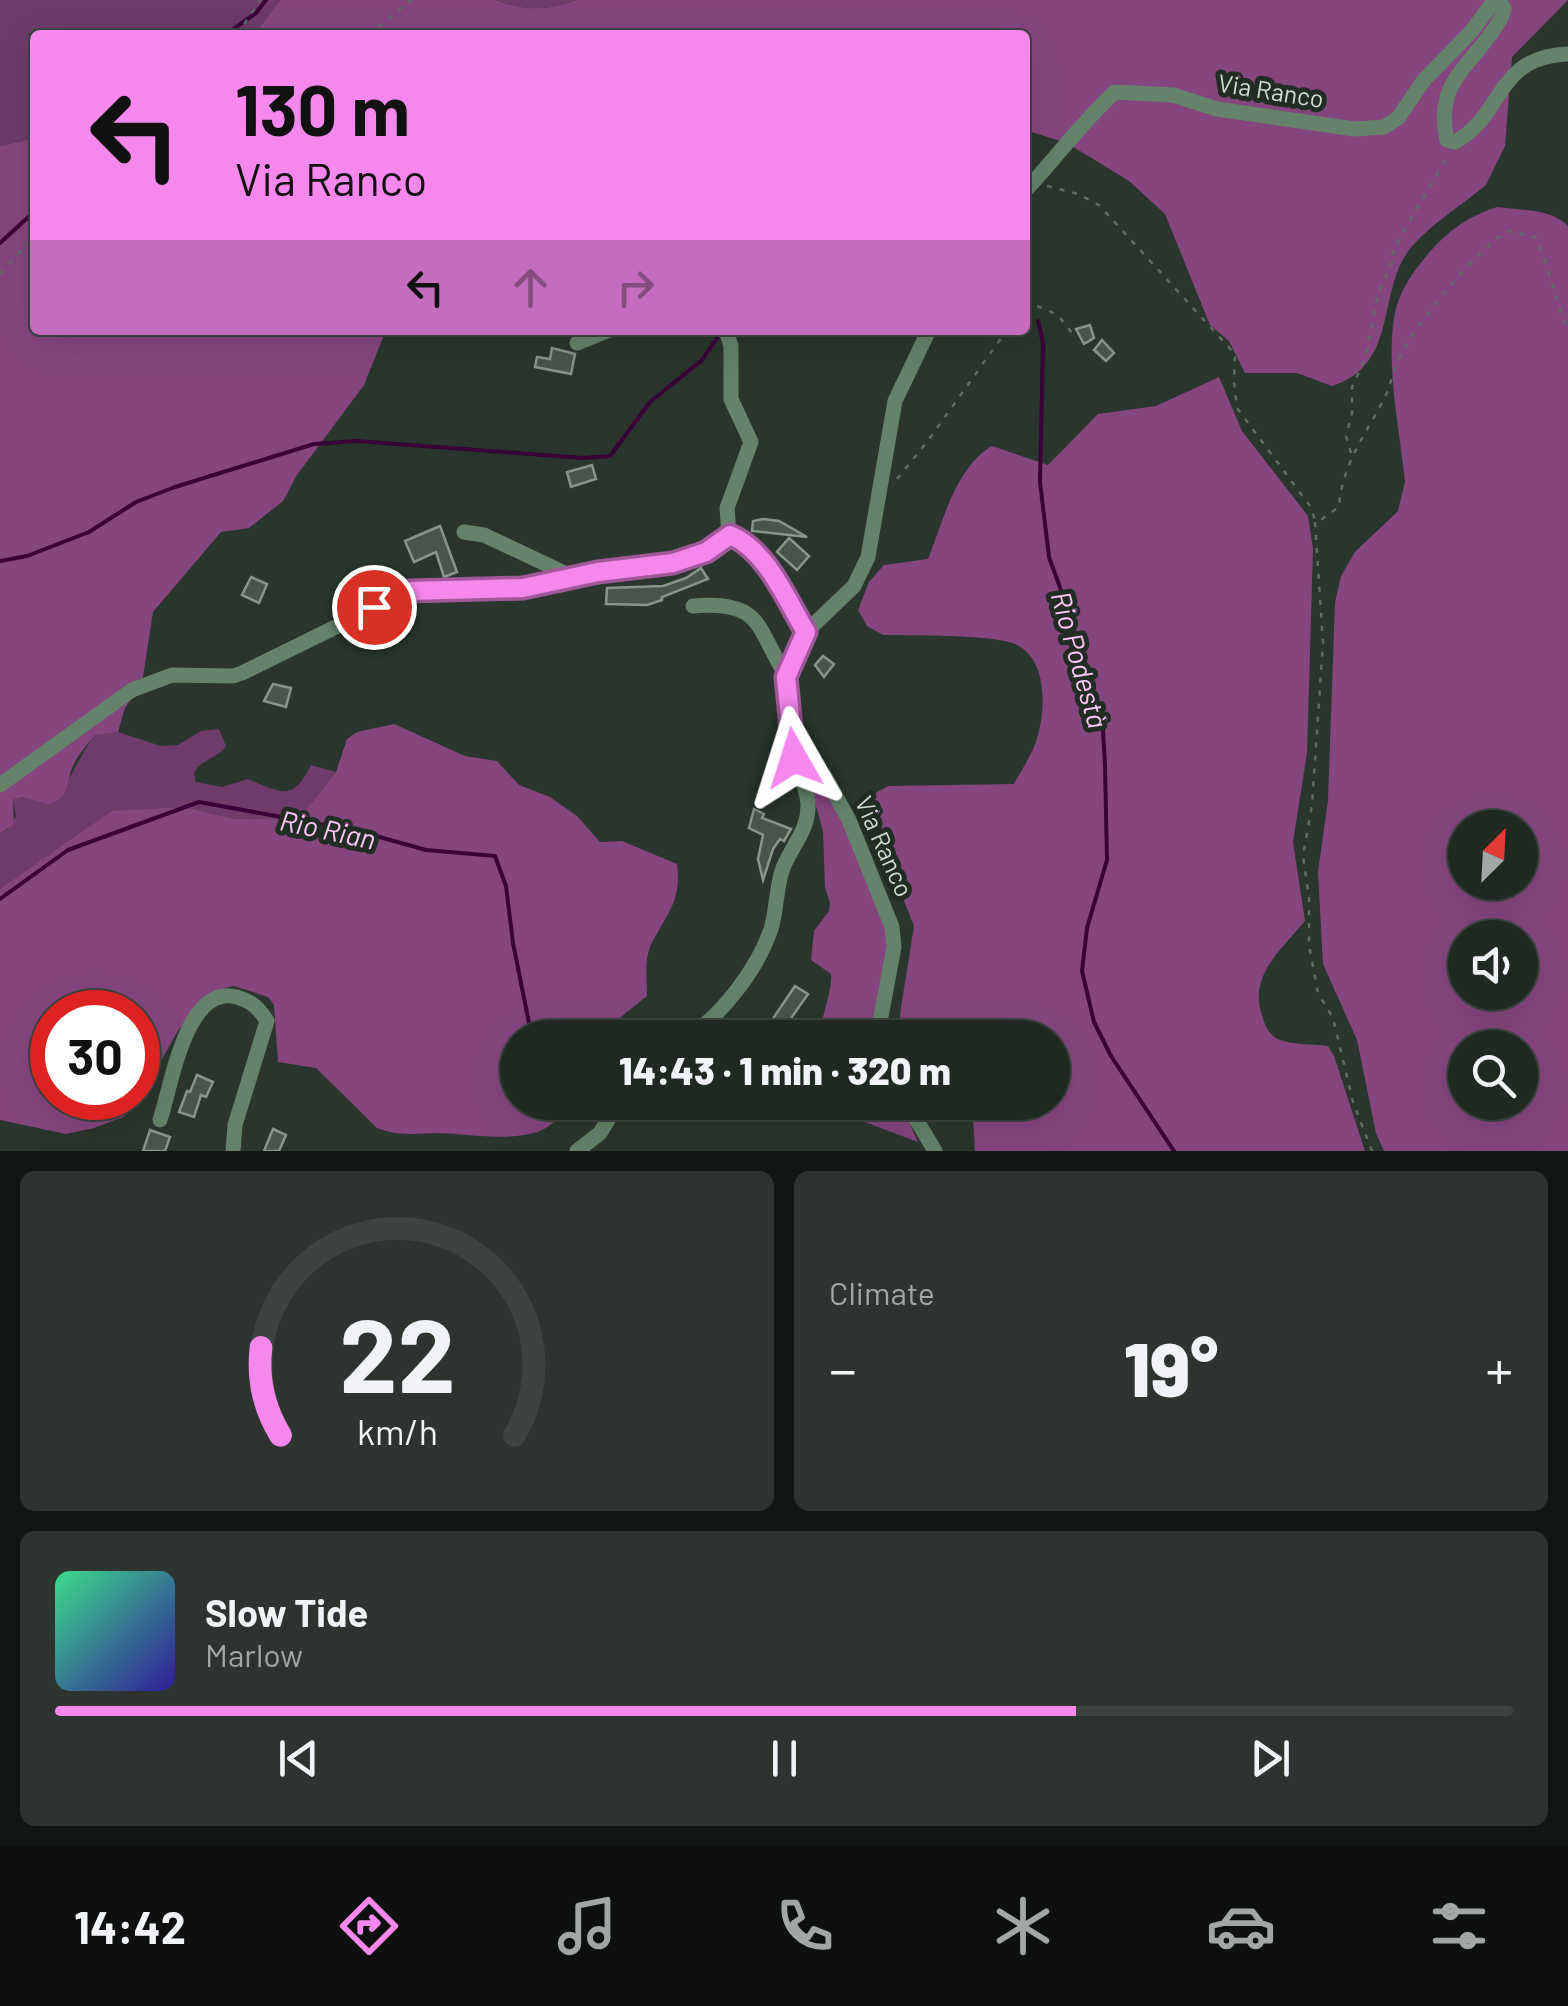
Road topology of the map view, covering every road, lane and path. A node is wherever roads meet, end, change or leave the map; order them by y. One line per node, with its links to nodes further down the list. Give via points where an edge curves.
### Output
1 (260, 0): 4 (path)
2 (411, 0): 5 (path)
3 (1495, 0): 7 (street, via 1504,9 1501,18 1446,98); 8 (street, Via Ranco, via 1384,127 1354,129 1217,109 1173,95 1116,92)
4 (240, 30)
5 (374, 30)
6 (1568, 54): 7 (street, via 1541,55 1509,78 1462,138)
7 (1447, 140): 20 (path, via 1449,153 1392,251 1378,294 1352,387 1346,436)
8 (1039, 176): 9 (street, Via Ranco); 22 (path, via 1044,185 1099,205 1236,354 1237,408)
9 (1030, 186)
10 (30, 241): 11 (path)
11 (0, 274)
12 (1030, 305): 14 (path, via 1044,306)
13 (1568, 332): 20 (path, via 1535,237 1507,231 1487,244 1432,310 1399,358 1384,401)
14 (1072, 334)
15 (597, 335): 19 (street)
16 (728, 335): 24 (street, via 731,399 751,442 728,508)
17 (927, 335): 21 (street, via 895,402)
18 (1003, 335): 21 (path, via 903,474)
19 (577, 343)
20 (1352, 455): 22 (path, via 1339,487 1339,508)
21 (878, 488): 27 (street, via 868,557 854,586)
22 (1315, 520): 39 (path, via 1322,643 1303,856 1309,945 1318,993 1333,1018)
23 (464, 532): 25 (street)
24 (730, 535): 25 (street, via 691,558); 27 (street, via 776,580)
25 (573, 577): 30 (street, via 523,588 409,591 242,673 153,681)
26 (693, 606): 28 (street, via 725,604 756,620)
27 (806, 632): 28 (street)
28 (786, 677): 29 (street)
29 (792, 736): 31 (street, via 807,818 783,869 769,934); 32 (street, Via Ranco, via 849,820 892,927)
30 (0, 785)
31 (712, 1020)
32 (880, 1020)
33 (160, 1120): 36 (street, via 176,1054 193,1021 220,997 243,999 266,1020)
34 (608, 1120): 37 (street)
35 (917, 1120): 38 (street)
36 (233, 1151)
37 (577, 1151)
38 (935, 1151)
39 (1372, 1151)

